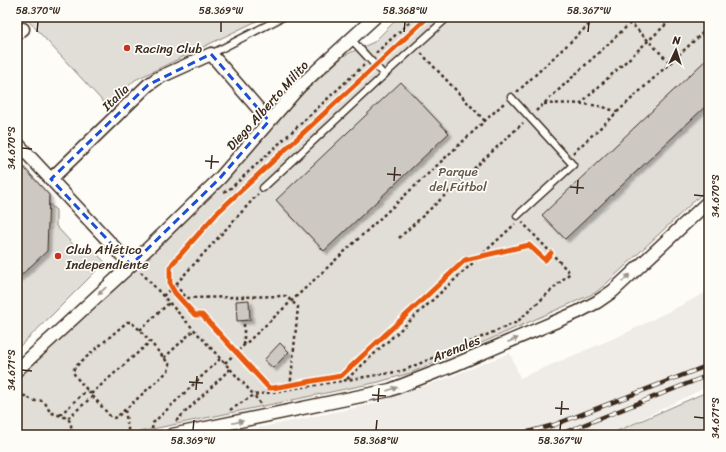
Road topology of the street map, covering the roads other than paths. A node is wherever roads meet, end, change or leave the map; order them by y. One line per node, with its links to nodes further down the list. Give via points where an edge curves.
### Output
1 (283, 17): 5 (lane)
2 (375, 17): 4 (street, Diego Alberto Milito)
3 (448, 17): 6 (lane)
4 (351, 39): 6 (lane); 8 (street, Diego Alberto Milito, via 300,86)
5 (211, 54): 8 (street); 10 (street, Italia, via 148,85)
6 (384, 75): 11 (lane)
7 (511, 97): 13 (lane, via 573,165)
8 (269, 121): 14 (street, Diego Alberto Milito, via 220,178)
9 (17, 143): 10 (street)
10 (51, 179): 14 (street)
11 (262, 188)
12 (709, 201): 16 (street, Arenales, one-way to 12, via 390,390 454,365 597,302 613,291)
13 (517, 216)
14 (135, 267): 15 (street, Diego Alberto Milito, one-way to 15)
15 (17, 370)
16 (172, 430)

